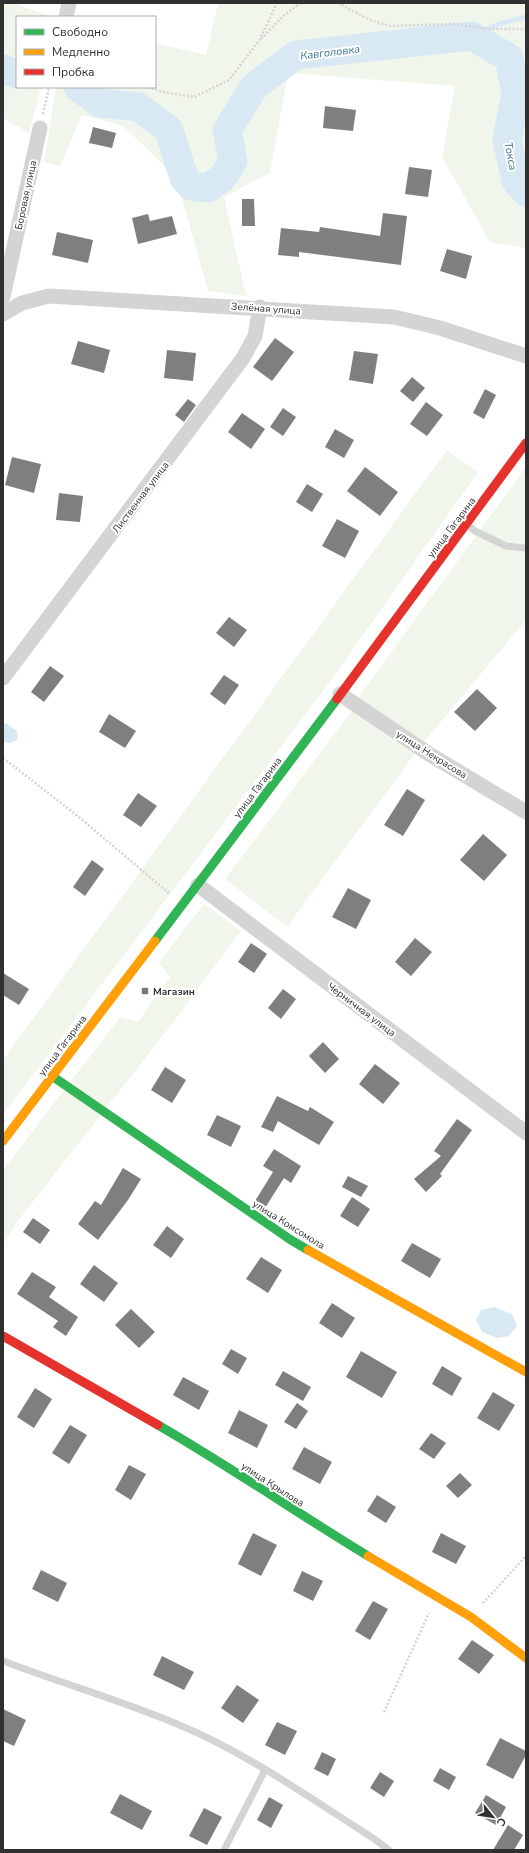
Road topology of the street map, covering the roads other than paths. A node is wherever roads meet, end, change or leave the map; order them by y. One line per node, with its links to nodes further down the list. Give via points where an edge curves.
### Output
1 (69, 3): 2 (street)
2 (66, 16)
3 (40, 128): 4 (street, Боровая улица)
4 (3, 297)
5 (260, 307): 6 (street, Зелёная улица, via 49,296 22,303); 7 (street, Зелёная улица, via 394,316); 11 (street, Лиственная улица, via 255,336 242,358)
6 (3, 314)
7 (526, 356)
8 (526, 444): 9 (street, улица Гагарина)
9 (468, 525): 10 (lane, via 506,546); 12 (street, улица Гагарина)
10 (526, 548)
11 (3, 678)
12 (340, 694): 13 (street, улица Некрасова, via 429,754); 14 (street, улица Гагарина)
13 (526, 812)
14 (198, 885): 15 (street, улица Гагарина); 16 (street, Черничная улица)
15 (52, 1076): 17 (street, улица Гагарина); 19 (street, улица Комсомола, via 291,1240)
16 (526, 1133)
17 (3, 1141)
18 (3, 1336): 20 (street, улица Крылова, via 201,1450 312,1522 471,1617)
19 (526, 1372)
20 (526, 1658)
21 (3, 1661): 22 (lane, via 178,1724)
22 (265, 1770): 23 (lane); 24 (lane)
23 (224, 1850)
24 (389, 1850)

